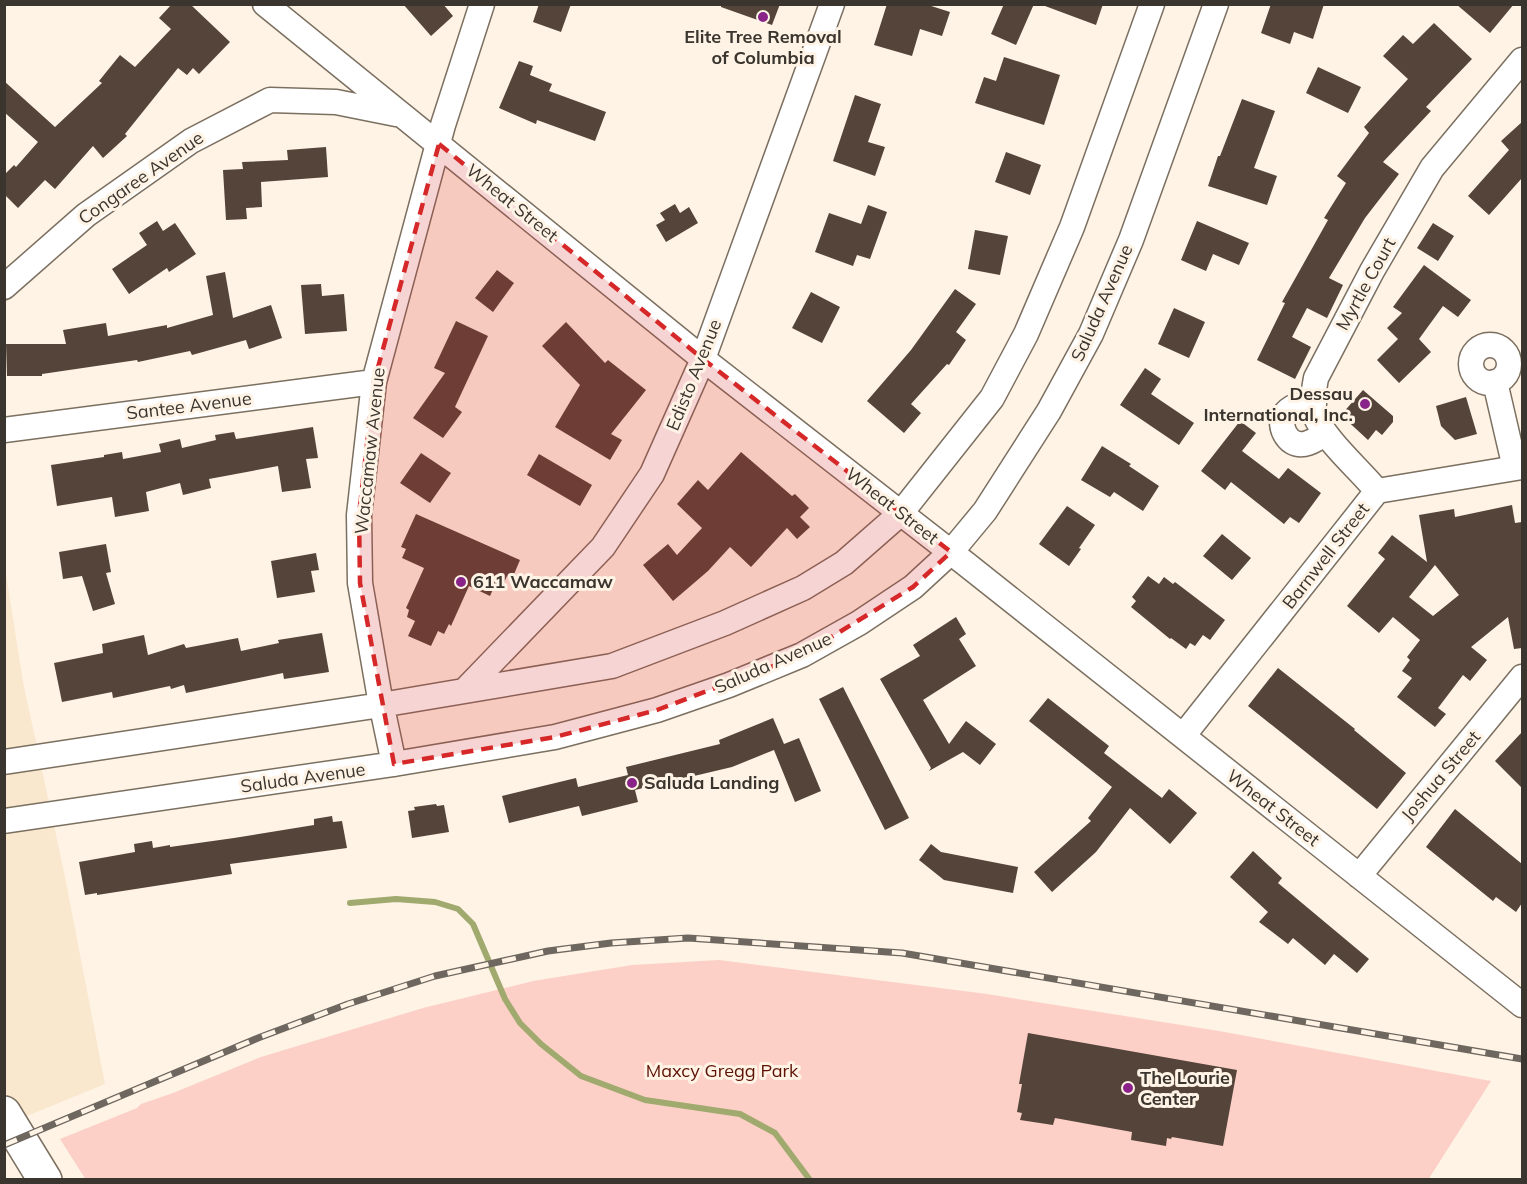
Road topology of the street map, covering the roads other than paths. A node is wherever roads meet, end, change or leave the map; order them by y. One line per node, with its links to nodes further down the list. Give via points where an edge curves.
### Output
1 (265, 4): 7 (street, Wheat Street)
2 (482, 4): 8 (street, Waccamaw Avenue)
3 (832, 4): 10 (street, Edisto Avenue)
4 (1152, 4): 18 (street, via 1072,226 1026,334 992,398)
5 (1216, 4): 19 (street, Saluda Avenue, via 1131,240 1091,334 1015,467)
6 (1522, 60): 13 (street, Myrtle Court, via 1432,168 1371,271 1316,378)
7 (400, 115): 8 (street, Wheat Street); 9 (street, Congaree Avenue, via 336,102 270,100 191,141 86,214)
8 (439, 144): 10 (street, Wheat Street); 11 (street, Waccamaw Avenue)
9 (4, 287)
10 (703, 359): 18 (street, Wheat Street); 21 (street, Edisto Avenue, via 652,474 603,547)
11 (374, 382): 14 (street, Santee Avenue); 22 (street, Waccamaw Avenue, via 359,515 360,583)
12 (1495, 382): 16 (street)
13 (1314, 404): 15 (street, Myrtle Court); 15 (street, via 1290,408 1282,418 1283,432 1291,441 1304,444)
14 (4, 430)
15 (1325, 433): 17 (street, Myrtle Court)
16 (1519, 468): 17 (street, Barnwell Street)
17 (1377, 490): 23 (street, Barnwell Street)
18 (901, 513): 19 (street, Wheat Street); 21 (street, via 844,563 803,588 725,623 612,666)
19 (951, 552): 23 (street, Wheat Street); 25 (street, Saluda Avenue, via 913,587 859,623 802,655 729,685 657,710 555,737)
20 (1522, 677): 27 (street, Joshua Street)
21 (465, 690): 22 (street)
22 (381, 705): 24 (street); 25 (street, Waccamaw Avenue)
23 (1183, 736): 27 (street, Wheat Street)
24 (4, 762)
25 (394, 765): 26 (street, Saluda Avenue)
26 (4, 821)
27 (1359, 876): 28 (street, Wheat Street)
28 (1522, 1005)
29 (4, 1113): 30 (main road)
30 (45, 1179)

